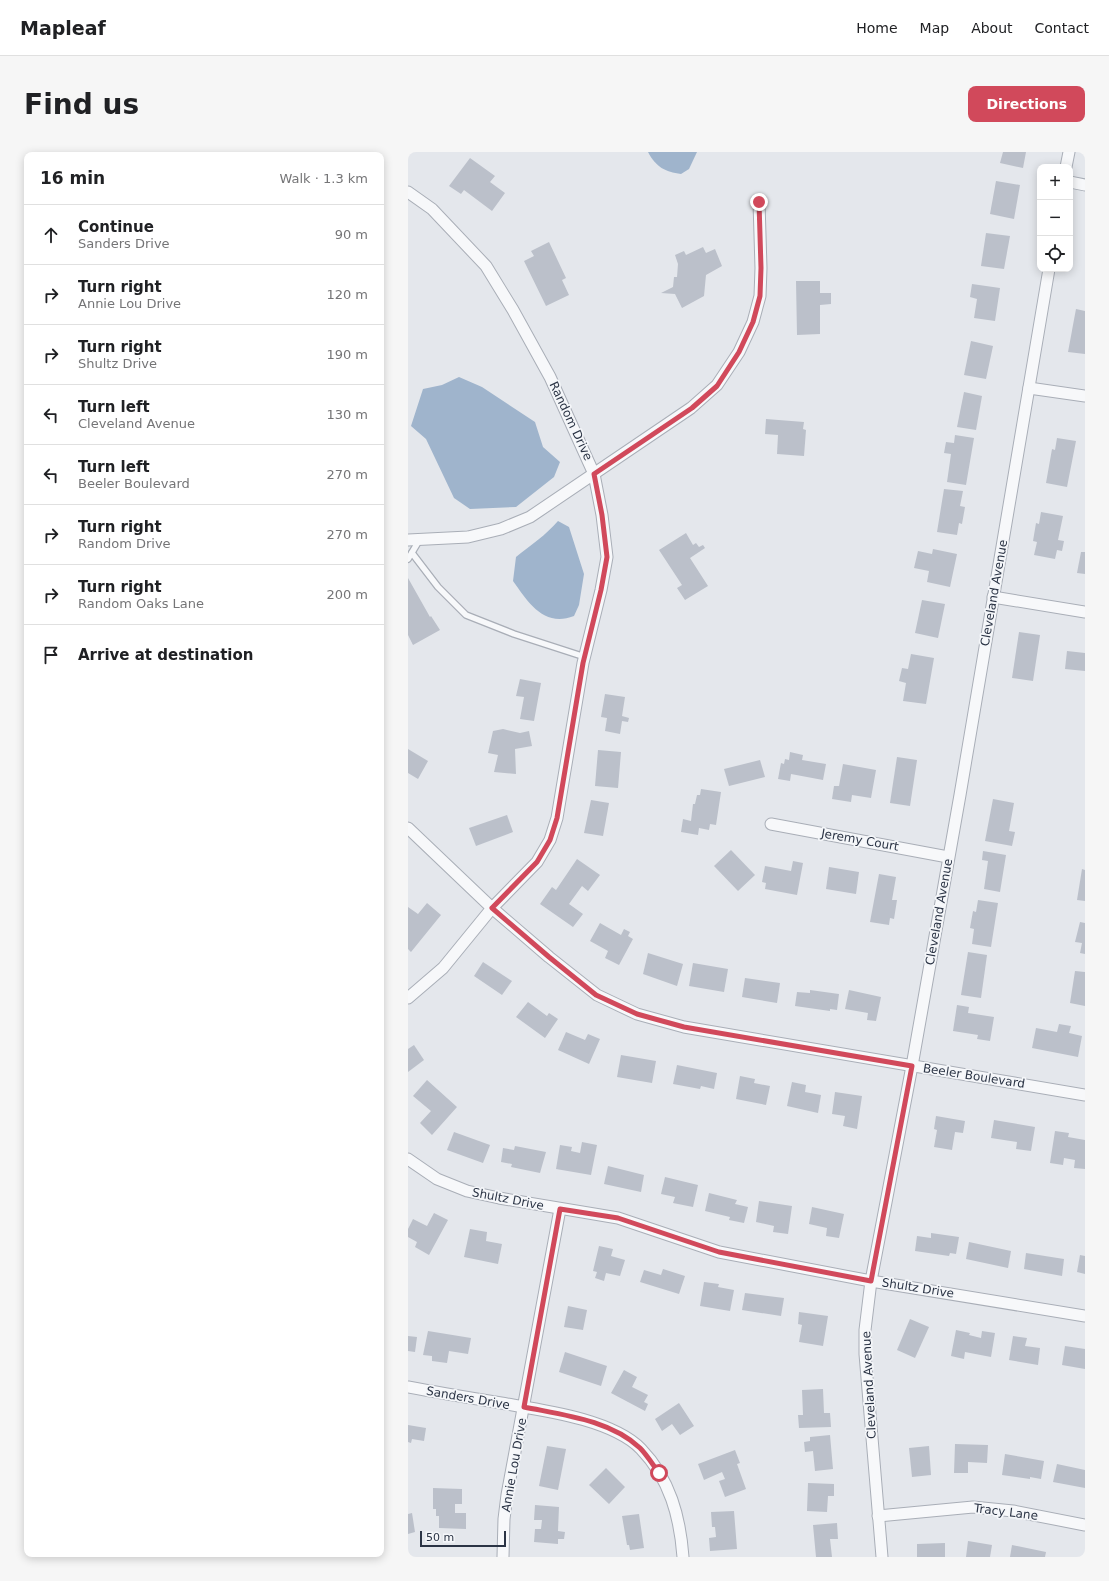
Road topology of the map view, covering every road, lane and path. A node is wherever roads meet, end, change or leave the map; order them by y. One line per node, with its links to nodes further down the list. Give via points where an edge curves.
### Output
1 (1069, 152): 2 (street)
2 (1067, 164)
3 (1073, 183): 4 (street)
4 (1085, 185)
5 (408, 192): 10 (street, Random Drive, via 432,209 486,266 550,377)
6 (759, 202): 10 (street, via 760,296 753,322 739,352 717,386 692,408)
7 (1048, 272): 8 (street, Cleveland Avenue)
8 (1029, 388): 9 (street); 15 (street, Cleveland Avenue)
9 (1085, 396)
10 (594, 474): 11 (street, via 530,517 501,529 468,537); 17 (street, Random Drive, via 607,557)
11 (420, 539): 12 (street); 13 (lane)
12 (408, 540)
13 (412, 553): 14 (lane); 17 (lane, via 438,587 466,615)
14 (408, 559)
15 (993, 596): 16 (street); 20 (street, Cleveland Avenue)
16 (1085, 612)
17 (585, 657): 21 (street, Random Drive, via 557,818 550,840 537,862)
18 (771, 824): 20 (street, Jeremy Court)
19 (408, 828): 21 (street, Beeler Boulevard)
20 (948, 857): 23 (street, Cleveland Avenue)
21 (492, 908): 22 (street, Random Drive, via 443,968); 23 (street, Beeler Boulevard, via 596,995 637,1014 684,1027)
22 (408, 998)
23 (912, 1066): 24 (street, Beeler Boulevard); 27 (street, Cleveland Avenue)
24 (1085, 1094)
25 (408, 1159): 26 (street, Shultz Drive, via 437,1179 467,1191)
26 (560, 1209): 27 (street, Shultz Drive, via 618,1218 719,1252); 30 (street, Annie Lou Drive)
27 (871, 1281): 28 (street, Shultz Drive); 31 (street, Cleveland Avenue, via 865,1354)
28 (1085, 1316)
29 (408, 1387): 30 (street, Sanders Drive)
30 (524, 1407): 33 (street, Annie Lou Drive, via 507,1495); 34 (street, Sanders Drive, via 578,1418 612,1429 640,1448 659,1473 674,1502)
31 (878, 1516): 32 (street, Tracy Lane, via 973,1507 1013,1511); 35 (street, Cleveland Avenue)
32 (1085, 1525)
33 (503, 1557)
34 (683, 1557)
35 (882, 1557)

